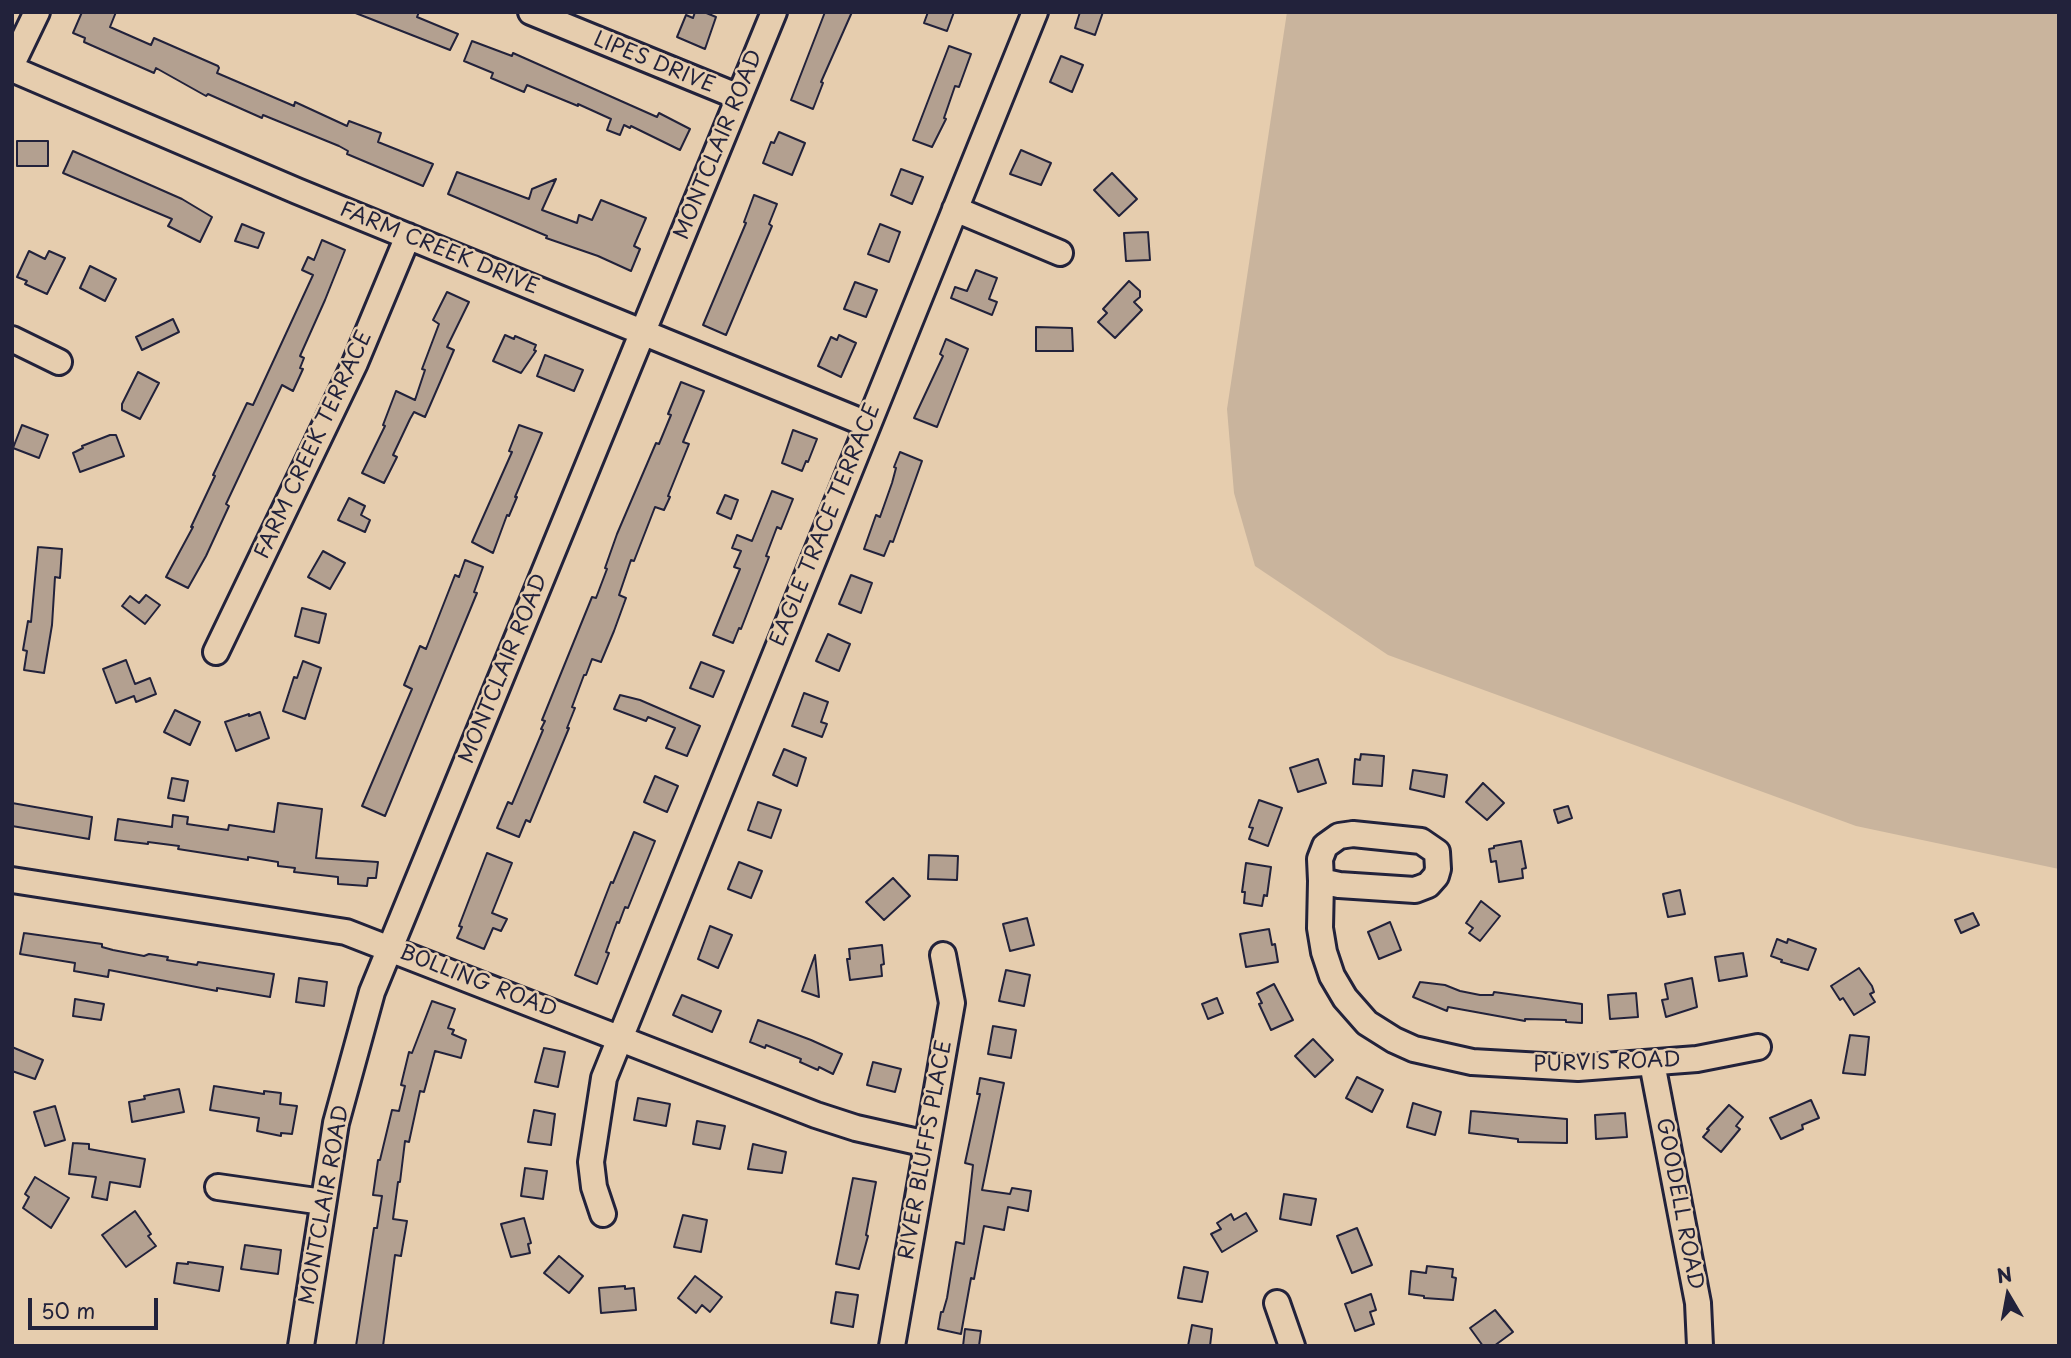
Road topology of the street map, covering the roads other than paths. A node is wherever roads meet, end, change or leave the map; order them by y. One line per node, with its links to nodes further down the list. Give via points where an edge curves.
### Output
1 (37, 12): 5 (street)
2 (531, 12): 6 (street, LIPES DRIVE)
3 (774, 12): 6 (street, MONTCLAIR ROAD)
4 (1034, 12): 7 (street, EAGLE TRACE TERRACE)
5 (12, 66): 8 (street, FARM CREEK DRIVE)
6 (739, 97): 10 (street, MONTCLAIR ROAD)
7 (955, 209): 9 (street); 13 (street, EAGLE TRACE TERRACE)
8 (408, 236): 10 (street, FARM CREEK DRIVE); 14 (street, FARM CREEK TERRACE, via 355,363)
9 (1060, 253)
10 (643, 332): 13 (street, FARM CREEK DRIVE); 17 (street, MONTCLAIR ROAD)
11 (12, 339): 12 (street)
12 (59, 362)
13 (867, 424): 19 (street, EAGLE TRACE TERRACE)
14 (216, 652)
15 (12, 880): 17 (street, BOLLING ROAD, via 313,925)
16 (1321, 881): 21 (street, PURVIS ROAD, via 1320,928 1332,976 1367,1023 1394,1040 1427,1053 1492,1064 1578,1068)
17 (390, 948): 19 (street, BOLLING ROAD); 24 (street, MONTCLAIR ROAD, via 366,1010 339,1111)
18 (943, 955): 22 (street, RIVER BLUFFS PLACE, via 952,1003)
19 (619, 1037): 22 (street, BOLLING ROAD, via 816,1115); 25 (street, EAGLE TRACE TERRACE, via 604,1078 591,1162)
20 (1758, 1047): 21 (street, PURVIS ROAD)
21 (1652, 1063): 30 (street, GOODELL ROAD, via 1698,1303)
22 (927, 1144): 28 (street, RIVER BLUFFS PLACE)
23 (218, 1187): 24 (street)
24 (323, 1202): 27 (street, MONTCLAIR ROAD)
25 (603, 1214)
26 (1277, 1303): 29 (street)
27 (301, 1346)
28 (892, 1346)
29 (1292, 1346)
30 (1700, 1346)

